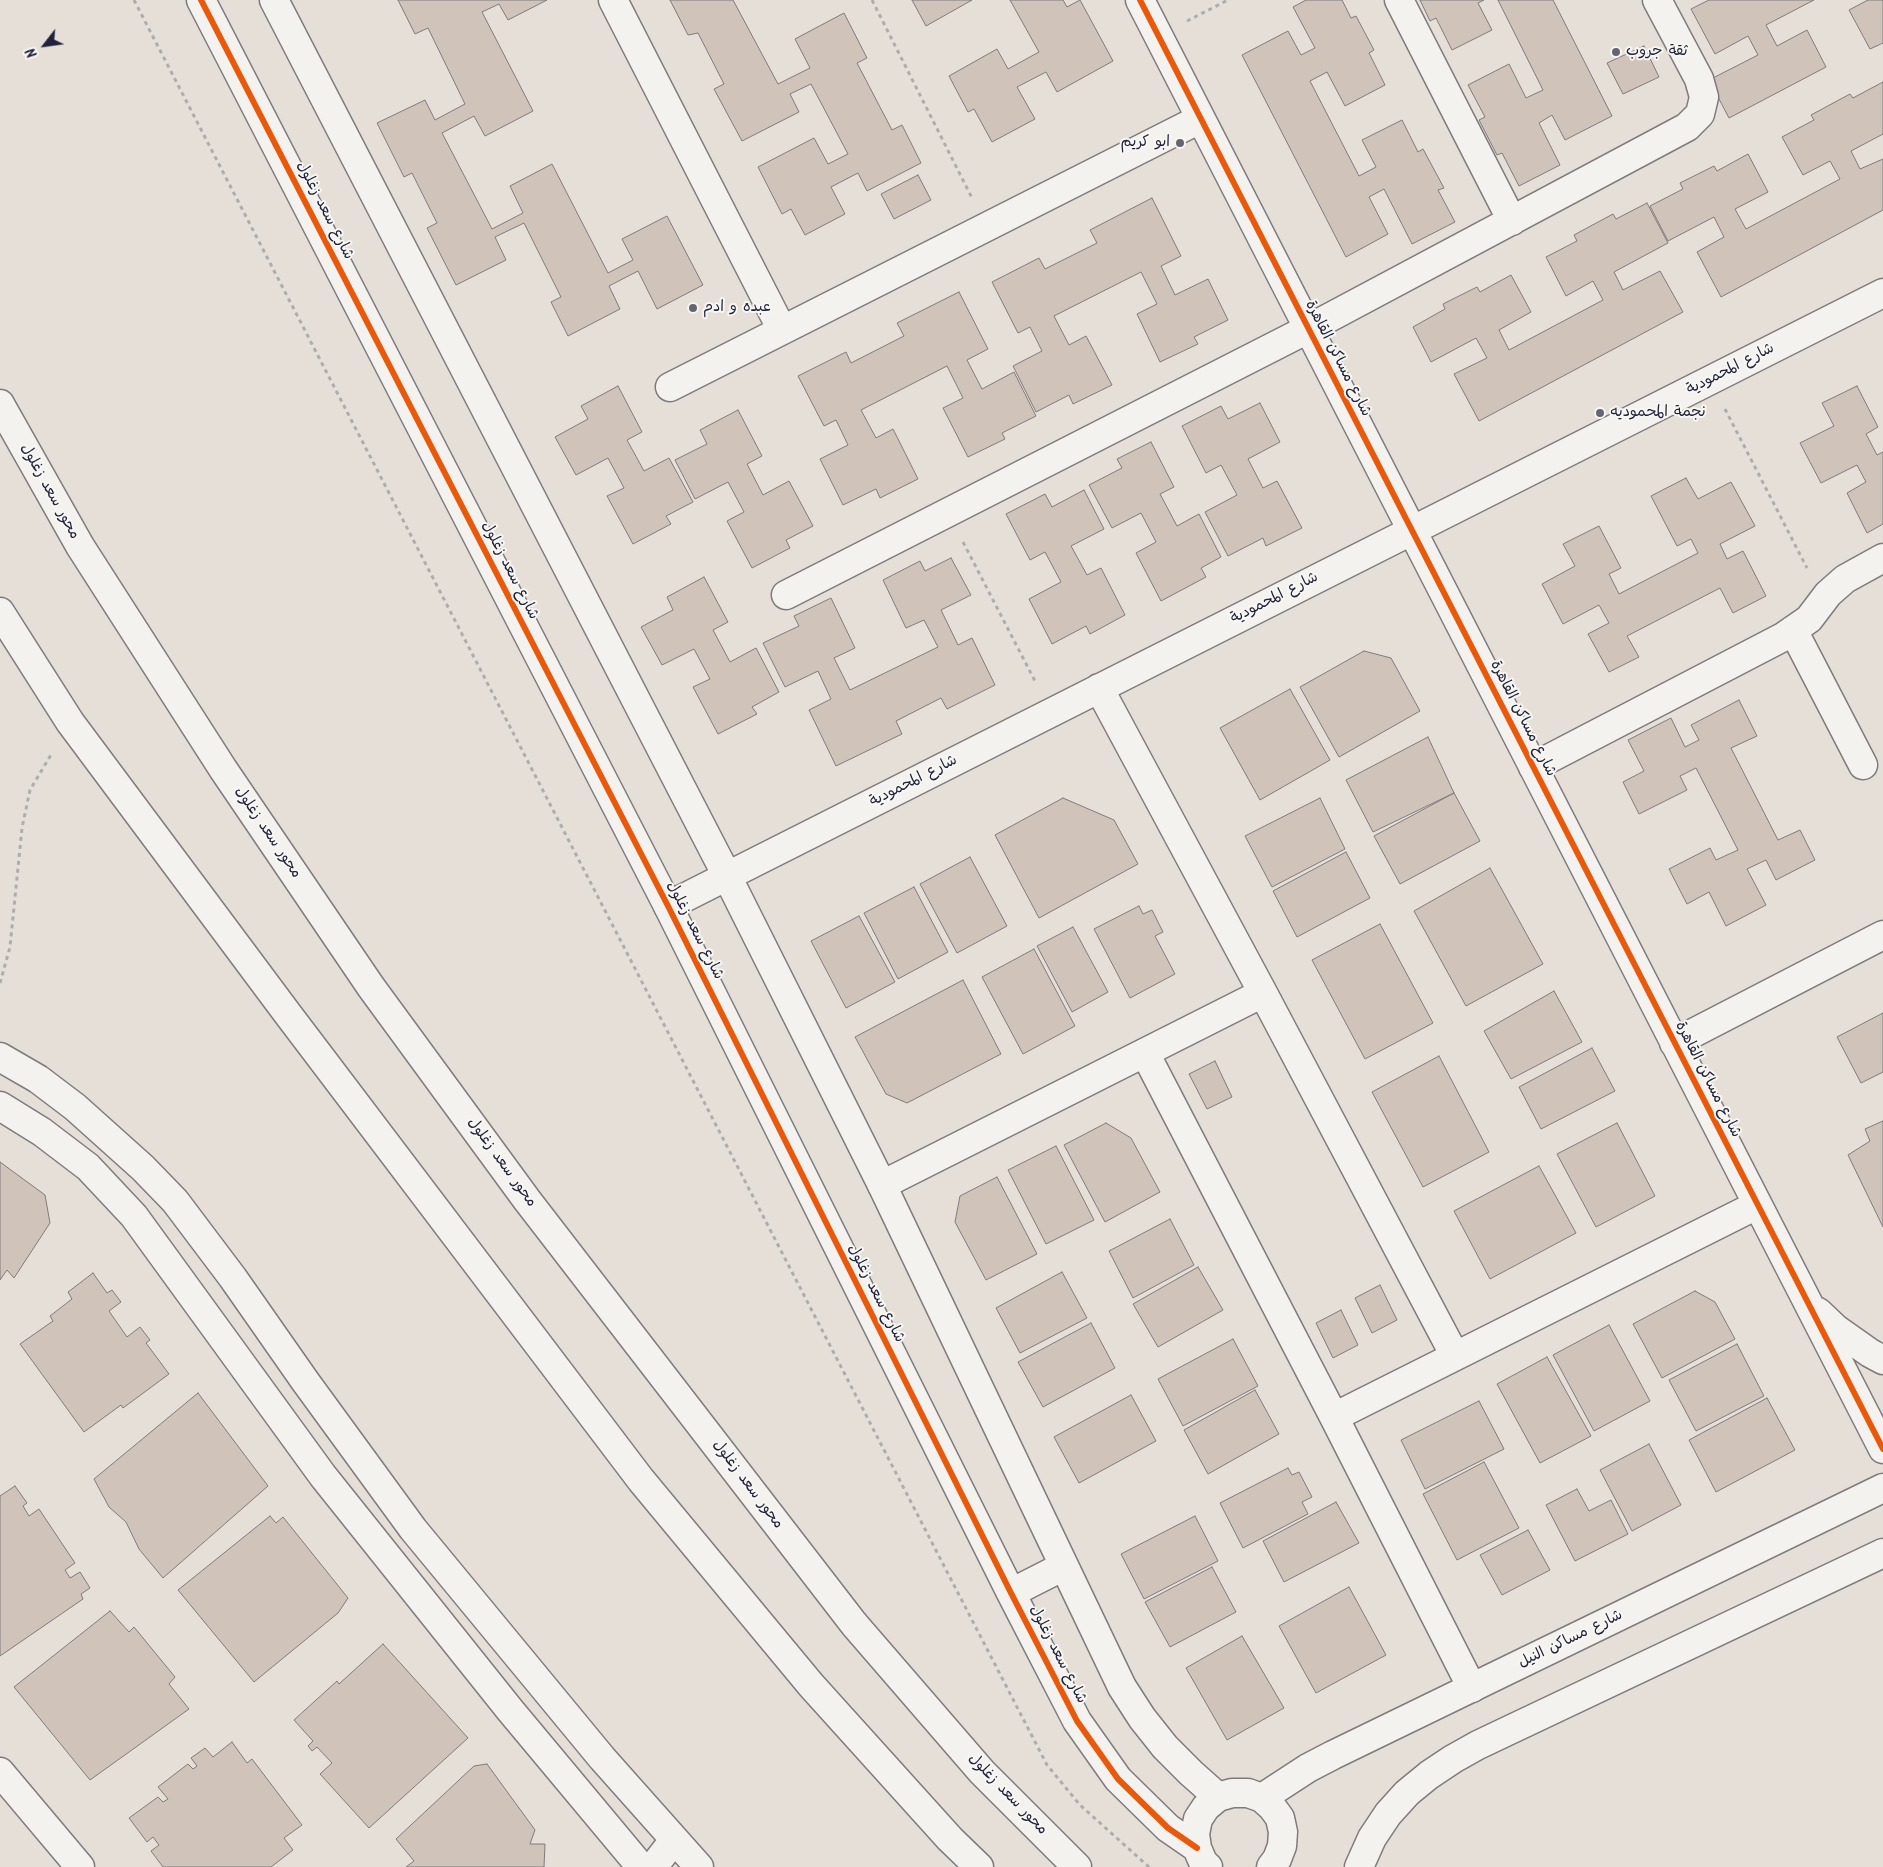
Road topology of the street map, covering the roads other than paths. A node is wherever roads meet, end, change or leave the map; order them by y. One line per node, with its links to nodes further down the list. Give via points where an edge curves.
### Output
1 (201, 0): 23 (street, شارع سعد زغلول)
2 (274, 0): 22 (street)
3 (613, 0): 11 (street)
4 (1140, 0): 7 (street, شارع مساكن القاهرة)
5 (1399, 0): 8 (street)
6 (1657, 0): 8 (street, via 1700,79 1704,96 1700,114 1687,127)
7 (1200, 119): 10 (street, شارع مساكن القاهرة); 11 (street)
8 (1512, 221): 10 (street)
9 (1883, 293): 14 (street, شارع المحمودية)
10 (1308, 328): 14 (street, شارع مساكن القاهرة); 16 (street)
11 (782, 330): 12 (street)
12 (670, 387)
13 (0, 404): 52 (street, محور سعد زغلول, via 80,546 223,769 371,987 527,1200 854,1624 982,1772)
14 (1411, 531): 19 (street, شارع المحمودية); 21 (street, شارع مساكن القاهرة)
15 (1883, 558): 18 (street, via 1846,579 1823,599 1809,619)
16 (786, 595)
17 (0, 612): 51 (street, via 70,722 641,1480 811,1685)
18 (1793, 630): 20 (street); 21 (street)
19 (1099, 688): 22 (street, شارع المحمودية); 25 (street)
20 (1863, 765)
21 (1532, 767): 26 (street, شارع مساكن القاهرة)
22 (727, 876): 23 (street, شارع المحمودية); 30 (street)
23 (668, 906): 40 (street, شارع سعد زغلول)
24 (1883, 935): 26 (street)
25 (1263, 993): 27 (street); 33 (street)
26 (1674, 1043): 31 (street, شارع مساكن القاهرة)
27 (1145, 1053): 30 (street); 35 (street)
28 (0, 1057): 45 (street, via 38,1079 82,1112 144,1168 175,1202 413,1529)
29 (0, 1106): 48 (street, via 42,1132 88,1167 134,1216 329,1484)
30 (882, 1185): 39 (street)
31 (1757, 1205): 32 (street, شارع مساكن القاهرة); 33 (street)
32 (1806, 1301): 34 (street, via 1836,1329); 36 (street, شارع مساكن القاهرة)
33 (1455, 1356): 35 (street)
34 (1883, 1360)
35 (1334, 1417): 41 (street)
36 (1883, 1449)
37 (1883, 1488): 41 (street, شارع مساكن النيل)
38 (1883, 1553): 54 (street, via 1453,1759 1429,1774 1388,1814 1372,1838)
39 (1064, 1566): 40 (street); 43 (street, via 1122,1687 1142,1718 1165,1747)
40 (1011, 1593): 46 (street, شارع سعد زغلول, via 1077,1721 1096,1751 1142,1804)
41 (1472, 1688): 44 (street, شارع مساكن النيل, via 1308,1768)
42 (2, 1777): 47 (street)
43 (1218, 1797): 44 (street, via 1248,1793); 46 (street, via 1206,1806 1198,1819 1195,1834)
44 (1262, 1798): 53 (street, via 1280,1818 1283,1832 1278,1859)
45 (674, 1840): 49 (street); 50 (street)
46 (1202, 1858)
47 (80, 1867)
48 (641, 1867)
49 (653, 1867)
50 (699, 1867)
51 (979, 1867)
52 (1077, 1867)
53 (1271, 1867)
54 (1359, 1867)

